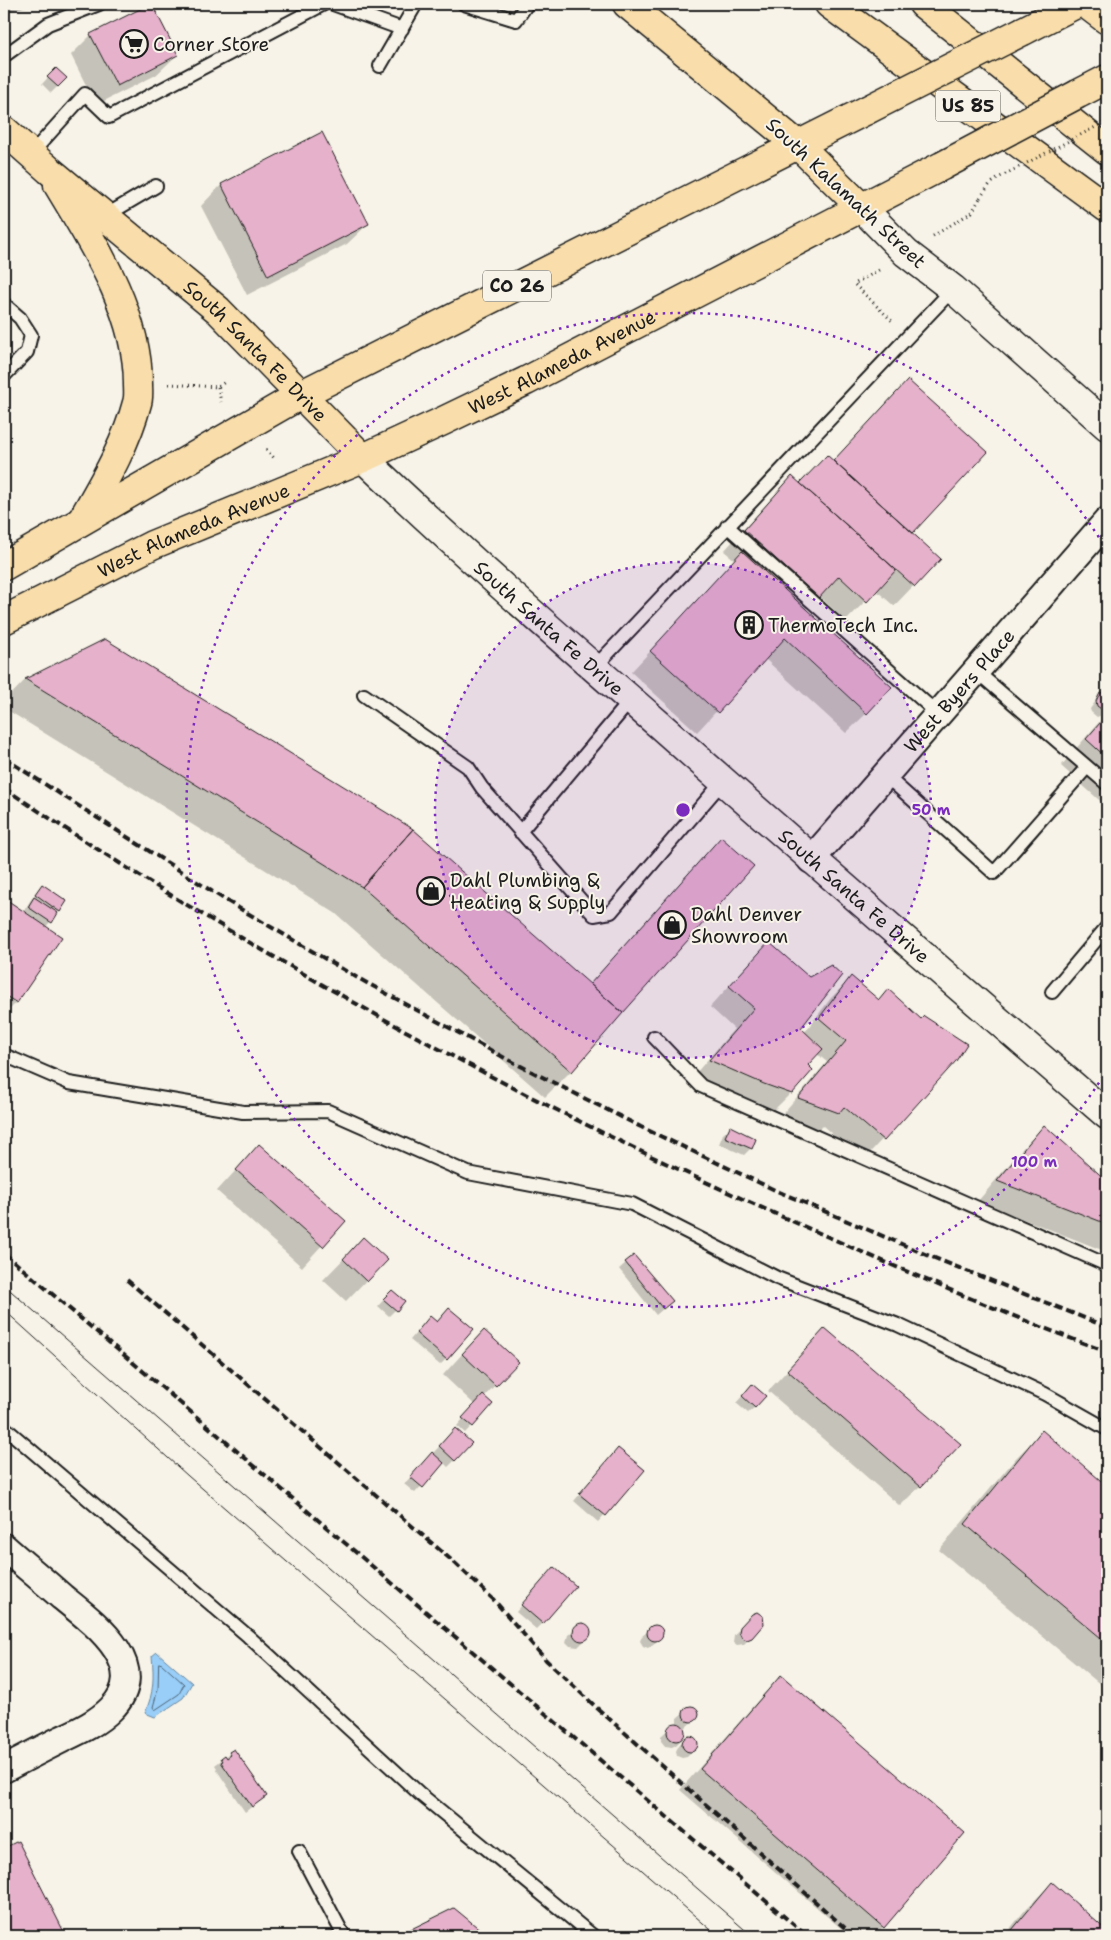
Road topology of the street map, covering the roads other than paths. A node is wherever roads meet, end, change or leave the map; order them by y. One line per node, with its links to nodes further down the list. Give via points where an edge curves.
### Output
1 (99, 4): 14 (lane, via 48,24)
2 (324, 4): 20 (lane, via 109,117 85,94)
3 (333, 4): 13 (lane)
4 (416, 4): 13 (lane)
5 (464, 4): 6 (lane, via 516,20)
6 (527, 4)
7 (627, 4): 18 (main road, South Kalamath Street)
8 (829, 4): 23 (main road, US 85)
9 (923, 4): 19 (main road)
10 (1076, 4): 18 (main road, CO 26, bridge)
11 (1086, 4): 12 (main road)
12 (1107, 20)
13 (402, 29): 15 (lane)
14 (4, 56)
15 (380, 66)
16 (1107, 79): 22 (main road, West Alameda Avenue, bridge)
17 (4, 130): 20 (main road, South Santa Fe Drive)
18 (798, 145): 22 (main road, South Kalamath Street); 28 (main road, CO 26)
19 (1107, 150)
20 (40, 162): 24 (main road, South Santa Fe Drive); 32 (main road, via 91,240 126,313 138,370 138,401 126,436)
21 (156, 186): 24 (lane)
22 (862, 208): 25 (main road, South Kalamath Street, via 906,253); 30 (main road, West Alameda Avenue, via 526,381)
23 (1107, 208)
24 (106, 216): 28 (main road, South Santa Fe Drive, via 218,310)
25 (953, 289): 29 (main road, South Kalamath Street); 33 (lane)
26 (4, 304): 27 (lane, via 32,335 27,352)
27 (4, 376)
28 (302, 394): 30 (main road, South Santa Fe Drive); 32 (main road)
29 (1107, 426)
30 (363, 458): 35 (main road, West Alameda Avenue, via 152,545); 36 (main road, South Santa Fe Drive)
31 (1107, 521): 37 (street, West Byers Place)
32 (81, 522): 34 (main road)
33 (727, 526): 36 (lane); 40 (lane)
34 (4, 566)
35 (4, 620)
36 (594, 668): 39 (main road, South Santa Fe Drive)
37 (976, 671): 40 (street, West Byers Place); 41 (lane)
38 (364, 695): 45 (lane, via 468,767)
39 (631, 700): 43 (main road, South Santa Fe Drive); 45 (lane)
40 (938, 714): 42 (street, West Byers Place)
41 (1087, 766): 42 (lane, via 994,873); 44 (lane)
42 (885, 774): 46 (street, West Byers Place)
43 (723, 781): 45 (lane, via 611,912 594,915); 46 (main road, South Santa Fe Drive)
44 (1107, 784)
45 (520, 832)
46 (811, 860): 51 (main road, South Santa Fe Drive)
47 (1107, 926): 48 (lane)
48 (1052, 992)
49 (654, 1037): 52 (lane, via 701,1086)
50 (4, 1055): 54 (lane, via 69,1083 243,1112 328,1111 468,1173 632,1204 778,1278 898,1325 1037,1390)
51 (1107, 1115)
52 (1107, 1265)
53 (4, 1427): 59 (lane, via 248,1636 420,1794)
54 (1107, 1428)
55 (4, 1547): 56 (street, via 100,1628 119,1651 125,1679 122,1693 102,1717)
56 (4, 1769)
57 (300, 1851): 58 (lane)
58 (344, 1936)
59 (593, 1936)

